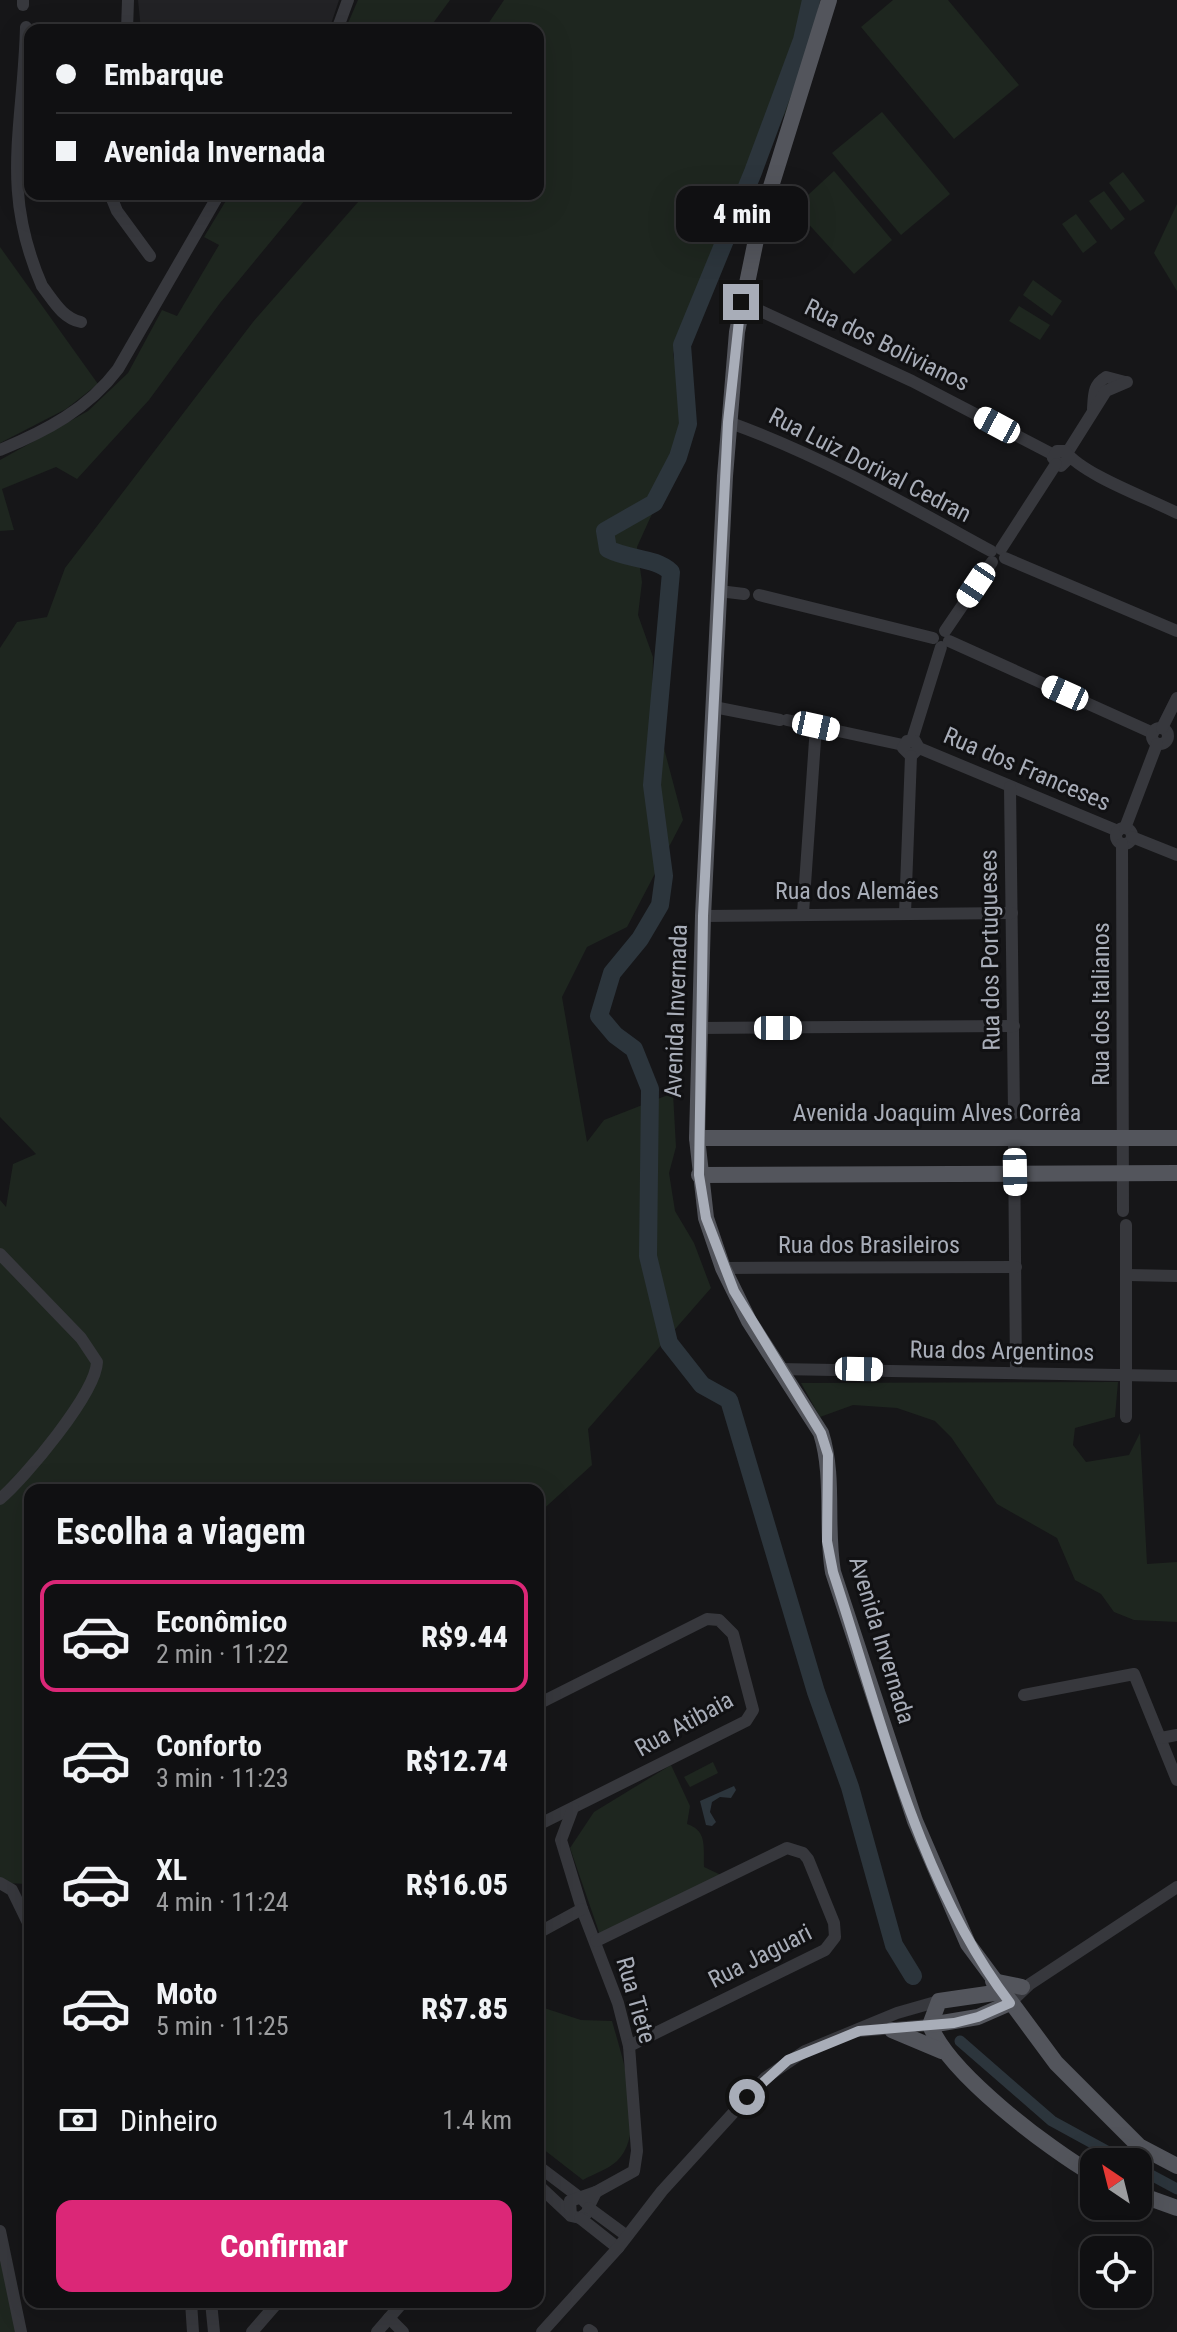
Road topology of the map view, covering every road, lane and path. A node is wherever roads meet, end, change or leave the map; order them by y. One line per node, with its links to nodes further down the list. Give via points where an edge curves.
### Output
1 (128, 0): 4 (street)
2 (348, 0): 5 (street)
3 (829, 2): 12 (main road, Avenida Invernada, via 759,225)
4 (127, 24)
5 (339, 24)
6 (24, 77): 7 (street)
7 (2, 170)
8 (112, 200): 11 (street)
9 (216, 200): 16 (street, via 102,390 70,415)
10 (9, 230): 13 (street, via 23,261 63,313)
11 (150, 256)
12 (741, 302): 15 (main road, Avenida Invernada); 18 (street, Rua dos Bolivianos, via 912,381)
13 (81, 322)
14 (1093, 409): 17 (street)
15 (728, 422): 20 (street, Rua Luiz Dorival Cedran, via 875,487); 21 (main road, Avenida Invernada)
16 (0, 450)
17 (1068, 455): 18 (street, via 1066,465); 19 (street)
18 (1055, 460): 20 (street)
19 (1177, 513)
20 (997, 555): 24 (street, Rua Luiz Dorival Cedran); 25 (street)
21 (719, 591): 22 (street); 27 (main road, Avenida Invernada)
22 (744, 594)
23 (759, 595): 25 (street)
24 (1177, 631)
25 (942, 639): 29 (street); 30 (street)
26 (1177, 698): 29 (street, Rua dos Italianos)
27 (714, 707): 28 (street, Rua dos Franceses); 37 (main road, Avenida Invernada)
28 (816, 726): 30 (street, Rua dos Franceses); 34 (street)
29 (1163, 737): 32 (street, Rua dos Italianos)
30 (911, 747): 31 (street, Rua dos Franceses); 35 (street)
31 (1010, 787): 32 (street, Rua dos Franceses); 36 (street, Rua dos Portugueses)
32 (1124, 835): 33 (street, Rua dos Franceses); 41 (street, Rua dos Italianos)
33 (1177, 855)
34 (803, 913): 35 (street, Rua dos Alemães); 37 (street, Rua dos Alemães)
35 (905, 913): 36 (street, Rua dos Alemães)
36 (1012, 913): 38 (street, Rua dos Portugueses)
37 (703, 916): 39 (main road, Avenida Invernada)
38 (1014, 1026): 39 (street); 40 (street, Rua dos Portugueses)
39 (699, 1028): 42 (main road, Avenida Invernada)
40 (1014, 1113)
41 (1122, 1137): 43 (main road, Avenida Joaquim Alves Corrêa); 44 (main road, Avenida Joaquim Alves Corrêa); 46 (street, Rua dos Italianos)
42 (697, 1138): 44 (main road, Avenida Joaquim Alves Corrêa); 48 (main road, Avenida Invernada)
43 (1177, 1138)
44 (1014, 1139): 45 (street)
45 (1015, 1172): 46 (main road); 48 (main road); 52 (street)
46 (1124, 1172): 47 (main road); 49 (street, Rua dos Italianos)
47 (1177, 1173)
48 (699, 1175): 53 (main road, Avenida Invernada)
49 (1123, 1211)
50 (1126, 1225): 54 (street)
51 (0, 1254): 61 (street, via 81,1338 97,1362 93,1380 64,1425)
52 (1016, 1267): 53 (street, Rua dos Brasileiros); 57 (street)
53 (723, 1268): 56 (main road, Avenida Invernada)
54 (1128, 1275): 55 (street); 58 (street)
55 (1177, 1276)
56 (778, 1369): 57 (street, Rua dos Argentinos); 75 (main road, Avenida Invernada, via 821,1433 828,1455 827,1541 833,1572 915,1821 946,1897)
57 (1016, 1373): 58 (street, Rua dos Argentinos)
58 (1126, 1376): 59 (street, Rua dos Argentinos); 60 (street)
59 (1177, 1376)
60 (1126, 1417)
61 (0, 1499)
62 (1024, 1695): 65 (street, via 1134,1674)
63 (544, 1701): 67 (street, Rua Atibaia, via 707,1619 719,1620 733,1634 753,1704 746,1721)
64 (1177, 1735): 65 (street)
65 (1161, 1738): 66 (street)
66 (1177, 1780)
67 (574, 1806): 68 (street, Rua Atibaia); 71 (street, Rua Tiete, via 561,1840)
68 (544, 1822)
69 (0, 1883): 72 (street, via 12,1890)
70 (1177, 1887): 76 (street)
71 (582, 1909): 73 (street); 74 (street, Rua Tiete)
72 (24, 1915)
73 (544, 1930)
74 (596, 1941): 82 (street, Rua Tiete); 82 (street, Rua Jaguari, via 787,1848 808,1859 834,1923 835,1937 825,1950)
75 (997, 1987): 76 (main road); 76 (street); 77 (main road); 78 (main road, Avenida Invernada); 79 (main road, via 978,2017)
76 (1025, 1987): 78 (main road)
77 (939, 2001): 79 (main road); 81 (street)
78 (1021, 2019): 84 (main road, Avenida Invernada, via 1056,2063 1139,2146)
79 (930, 2025): 80 (street); 83 (main road)
80 (892, 2030): 81 (street); 83 (main road)
81 (859, 2031): 93 (street, via 797,2055 765,2078)
82 (629, 2046): 89 (street, Rua Tiete, via 634,2171)
83 (946, 2053): 85 (main road, via 1016,2121)
84 (1177, 2166)
85 (1080, 2167)
86 (544, 2171): 89 (street)
87 (544, 2190): 91 (street)
88 (1152, 2199): 90 (main road)
89 (584, 2202): 91 (street); 91 (street, via 568,2204); 93 (street)
90 (1177, 2208)
91 (575, 2216): 94 (street)
92 (0, 2231): 100 (street)
93 (627, 2236): 94 (street)
94 (618, 2248): 106 (street)
95 (191, 2308): 101 (street)
96 (212, 2308): 102 (street)
97 (273, 2308): 103 (street)
98 (398, 2308): 99 (street)
99 (389, 2318): 104 (street); 105 (street)
100 (21, 2332)
101 (193, 2332)
102 (214, 2332)
103 (252, 2332)
104 (377, 2332)
105 (403, 2332)
106 (542, 2332)

